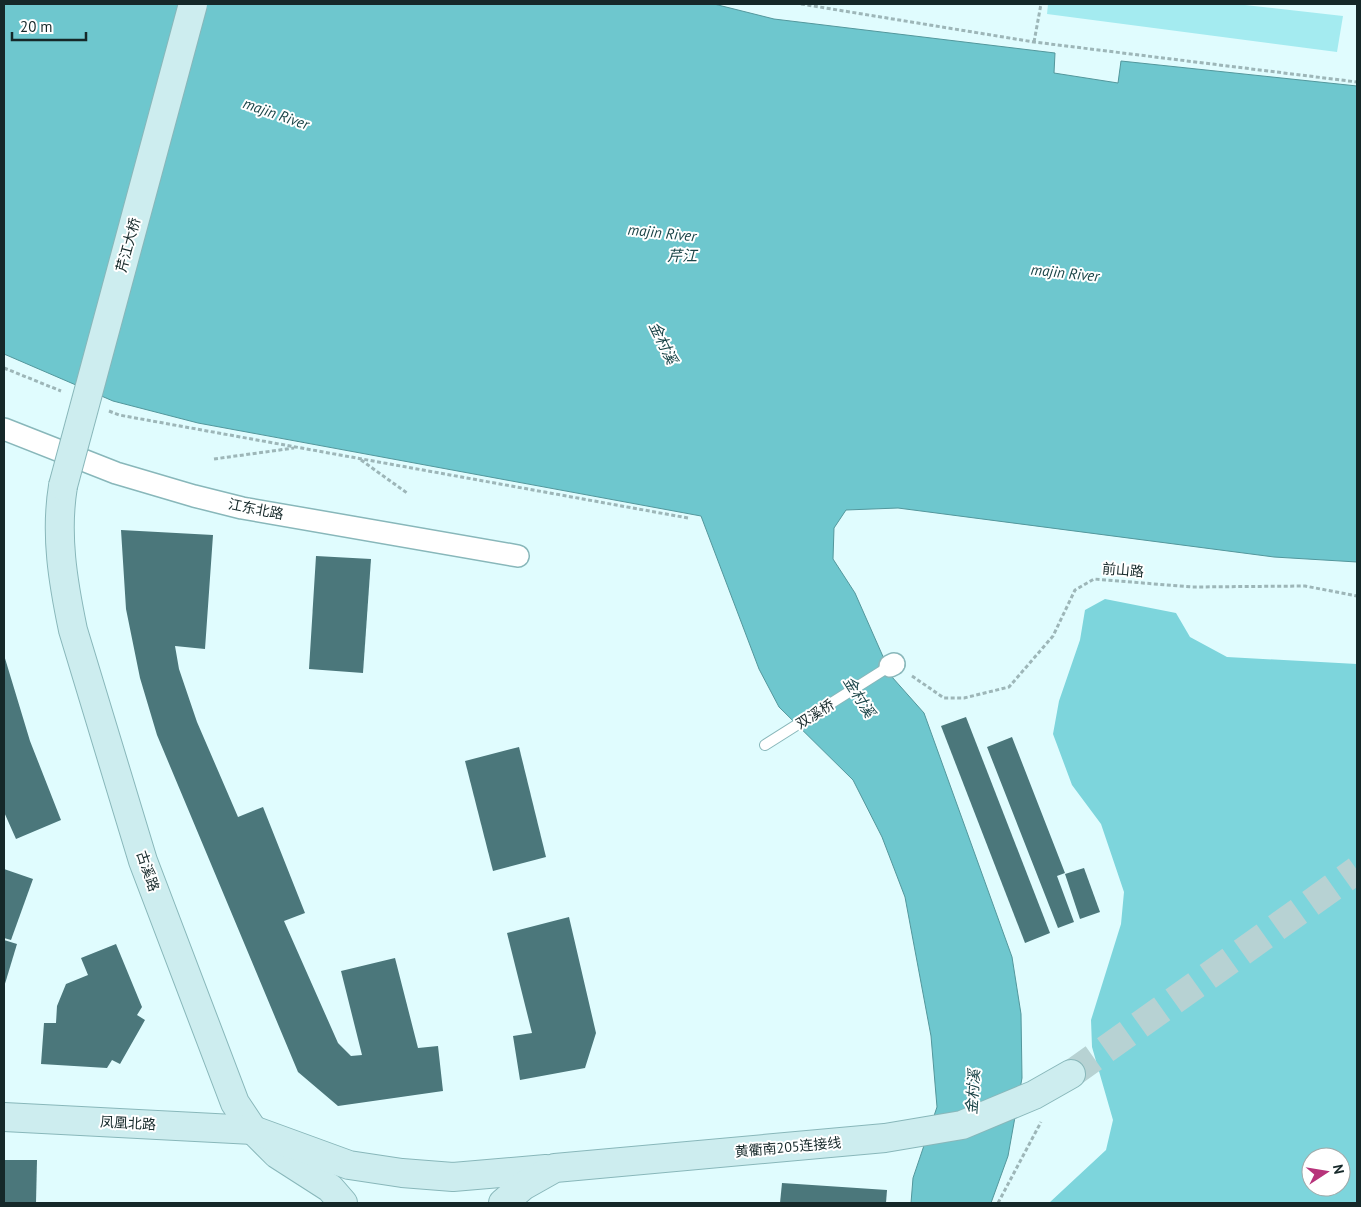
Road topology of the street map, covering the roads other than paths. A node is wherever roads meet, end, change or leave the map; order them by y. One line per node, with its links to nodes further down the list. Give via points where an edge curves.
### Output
1 (193, 4): 3 (main road, 芹江大桥, bridge)
2 (4, 429): 4 (street, 江东北路, via 116,473 194,496)
3 (63, 486): 9 (main road, 古溪路, via 59,533 73,630 144,861 232,1094)
4 (518, 556)
5 (892, 665): 6 (lane, 双溪桥)
6 (765, 745)
7 (1071, 1074): 10 (main road, 黄衢南205连接线, via 1034,1095 962,1124 885,1138)
8 (4, 1117): 9 (main road, 凤凰北路)
9 (253, 1130): 10 (main road, 凤凰北路, via 349,1165 402,1173 453,1177); 11 (main road, 古溪路, via 277,1154 330,1188)
10 (555, 1168): 12 (main road, 黄衢南205连接线, via 523,1186)
11 (343, 1203)
12 (503, 1203)

